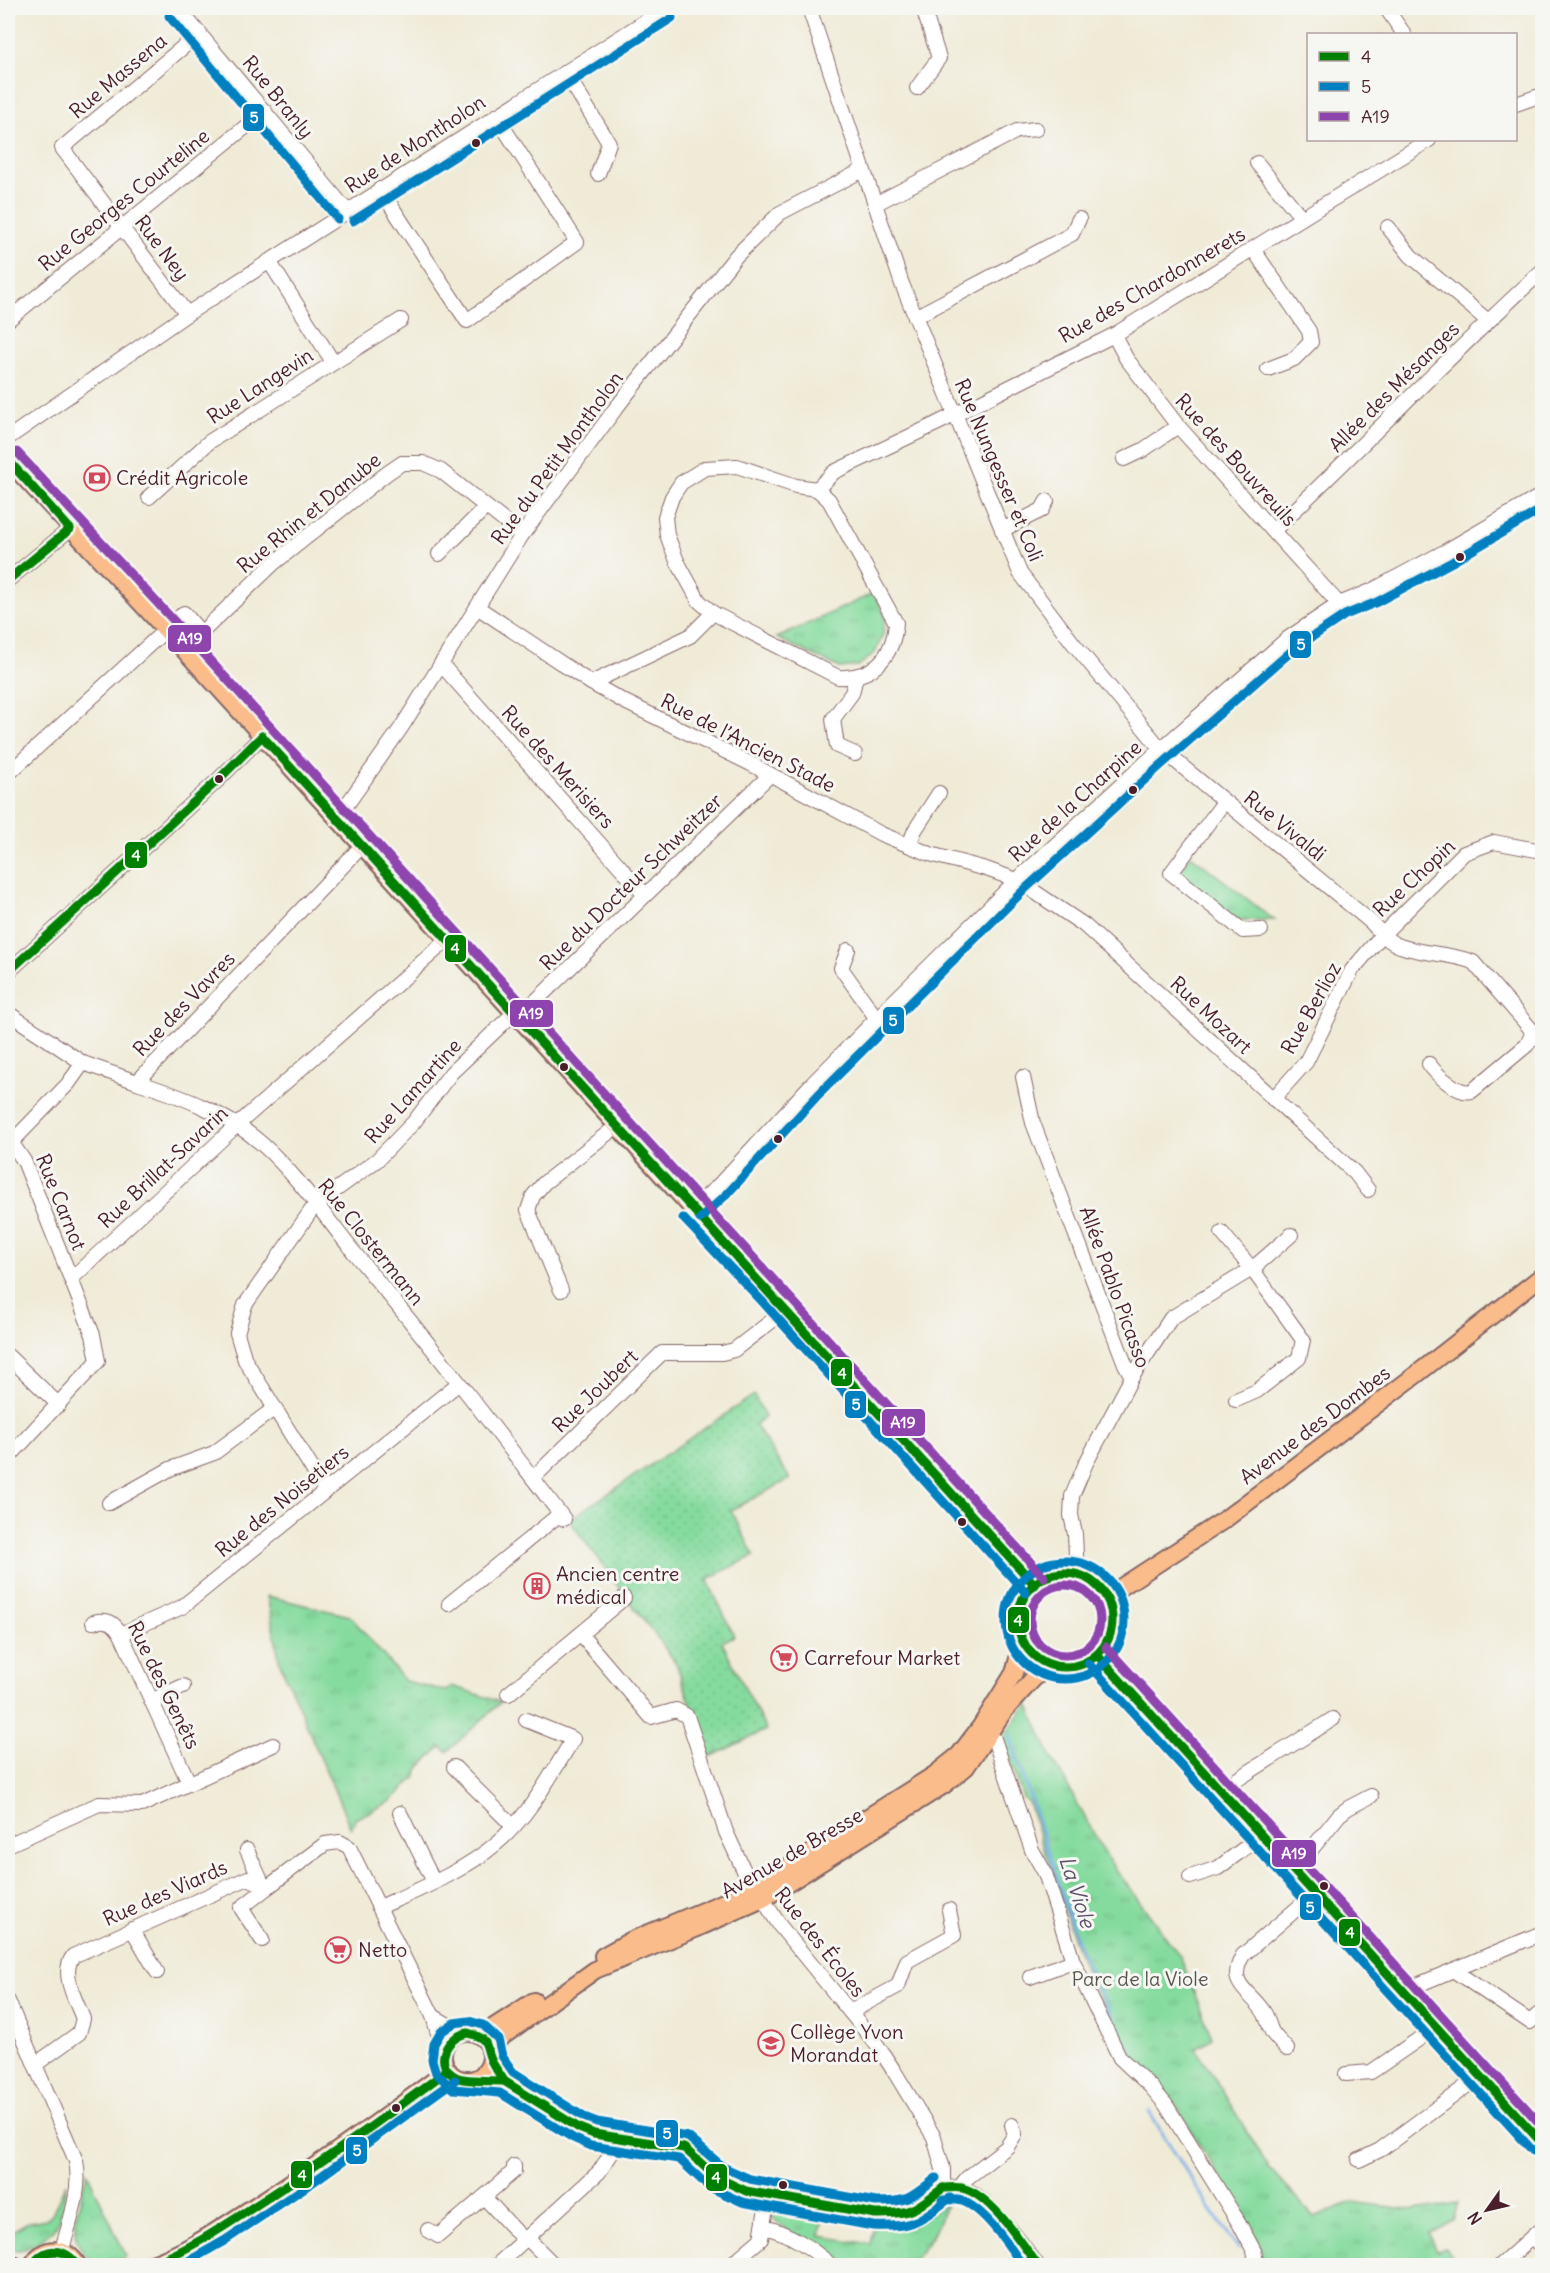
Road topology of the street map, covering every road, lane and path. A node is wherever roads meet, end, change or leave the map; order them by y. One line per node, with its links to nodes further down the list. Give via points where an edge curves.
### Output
1 (178, 8): 6 (street, Rue Branly)
2 (666, 8): 8 (street, Rue de Montholon)
3 (809, 8): 18 (street, Rue Nungesser et Coli)
4 (923, 8): 9 (street, via 939,58)
5 (1386, 8): 7 (street)
6 (200, 33): 12 (street, Rue Branly); 16 (street, Rue Massena)
7 (1403, 33)
8 (565, 72): 13 (street, Rue de Montholon); 19 (street, via 609,143)
9 (917, 88)
10 (1542, 95): 11 (street)
11 (1517, 103)
12 (265, 111): 22 (street, Rue Branly); 25 (street, Rue Georges Courteline)
13 (496, 116): 20 (street, Rue de Montholon); 20 (street, via 577,242 467,321)
14 (1036, 129): 21 (street, via 1017,131)
15 (1427, 141): 23 (street, Rue des Chardonnerets)
16 (62, 148): 25 (street, Rue Ney)
17 (1257, 163): 23 (street)
18 (863, 170): 21 (street, Rue Nungesser et Coli); 51 (street, Rue du Petit Montholon, via 780,213 736,256)
19 (598, 174)
20 (381, 189): 22 (street, Rue de Montholon)
21 (875, 204): 31 (street, Rue Nungesser et Coli)
22 (347, 211): 28 (street, Rue de Montholon)
23 (1302, 218): 27 (street, Rue des Chardonnerets)
24 (1080, 219): 31 (street, via 1072,234)
25 (122, 227): 30 (street, Rue Ney); 32 (street, Rue Georges Courteline)
26 (1388, 228): 34 (street, via 1411,256)
27 (1253, 249): 35 (street, Rue des Chardonnerets); 37 (street, via 1309,331 1311,342 1294,359)
28 (269, 261): 30 (street, Rue de Montholon); 36 (street)
29 (1542, 271): 34 (street, Allée des Mésanges)
30 (187, 314): 40 (street, Rue de Montholon)
31 (915, 317): 38 (street, Rue Nungesser et Coli)
32 (8, 320)
33 (401, 320): 36 (street, Rue Langevin)
34 (1488, 321): 50 (street, Allée des Mésanges)
35 (1114, 335): 38 (street, Rue des Chardonnerets); 39 (street, Rue des Bouvreuils, via 1126,358)
36 (333, 362): 45 (street, Rue Langevin, via 209,442)
37 (1268, 369)
38 (954, 415): 43 (street, Rue des Chardonnerets, via 834,472); 49 (street, Rue Nungesser et Coli)
39 (1178, 426): 41 (street); 50 (street, Rue des Bouvreuils)
40 (8, 438)
41 (1124, 459)
42 (8, 460): 48 (main road)
43 (817, 489): 56 (street, via 737,466 705,468 681,483 665,517 667,535 699,601); 59 (street, via 829,500 896,623 888,651 868,673)
44 (1542, 495): 54 (street, Rue de la Charpine, via 1446,551)
45 (149, 497)
46 (1047, 501): 49 (street, via 1042,510)
47 (486, 507): 51 (street, Rue Rhin et Danube); 52 (street); 57 (street, Rue Rhin et Danube, via 441,471 423,463 402,463 274,563 201,633 184,613)
48 (70, 529): 53 (street); 57 (main road)
49 (1002, 530): 62 (street, Rue Nungesser et Coli, via 1020,573)
50 (1273, 531): 54 (street, Rue des Bouvreuils)
51 (522, 535): 55 (street, Rue du Petit Montholon)
52 (438, 554)
53 (8, 580)
54 (1339, 604): 62 (street, Rue de la Charpine, via 1287,639)
55 (477, 607): 58 (street, Rue du Petit Montholon); 60 (street, Rue de l’Ancien Stade)
56 (713, 613): 59 (street, via 838,677); 60 (street, via 690,636)
57 (165, 630): 61 (main road); 64 (street)
58 (441, 664): 68 (street, Rue du Petit Montholon); 73 (street, Rue des Merisiers)
59 (856, 677): 63 (street, via 852,693 833,719 837,746)
60 (591, 683): 65 (street, Rue de l’Ancien Stade)
61 (262, 736): 68 (main road); 78 (street)
62 (1161, 749): 67 (street, Rue Vivaldi); 72 (street, Rue de la Charpine)
63 (855, 754)
64 (8, 774)
65 (770, 775): 69 (street, Rue de l’Ancien Stade); 73 (street, Rue du Docteur Schweitzer)
66 (939, 793): 69 (street)
67 (1224, 802): 74 (street, via 1171,873 1243,931); 75 (street, Rue Vivaldi)
68 (336, 820): 70 (main road)
69 (909, 845): 72 (street, Rue de l’Ancien Stade)
70 (361, 847): 76 (main road); 87 (street, Rue des Vavres)
71 (1542, 851): 75 (street, Rue Chopin, via 1494,842 1464,853)
72 (1017, 880): 81 (street, Rue de la Charpine); 88 (street, Rue Mozart, via 1084,925)
73 (645, 895): 80 (street, Rue du Docteur Schweitzer)
74 (1261, 930)
75 (1382, 935): 82 (street, Rue Vivaldi, via 1399,946 1473,962); 88 (street, Rue Berlioz, via 1352,970 1306,1062)
76 (446, 941): 80 (main road); 89 (street, Rue Brillat-Savarin)
77 (848, 950): 81 (street, via 841,968)
78 (8, 972)
79 (8, 1013): 84 (street, Rue des Vavres)
80 (516, 1016): 90 (main road); 93 (street, Rue Lamartine, via 451,1073 414,1122 377,1160)
81 (877, 1019): 94 (street, Rue de la Charpine)
82 (1530, 1028): 83 (street, Rue Vivaldi); 85 (street, via 1532,1034 1527,1045 1467,1092 1438,1077)
83 (1542, 1042)
84 (83, 1063): 87 (street, Rue des Vavres); 91 (street, via 68,1084)
85 (1429, 1064)
86 (1023, 1077): 103 (street, Allée Pablo Picasso, via 1033,1123)
87 (137, 1082): 89 (street, Rue Clostermann, via 176,1095)
88 (1273, 1099): 92 (street, Rue Mozart)
89 (237, 1125): 93 (street, Rue Clostermann, via 292,1174); 99 (street, Rue Brillat-Savarin)
90 (617, 1126): 94 (main road); 100 (street, via 544,1183 528,1210)
91 (9, 1144): 99 (street, Rue Carnot, via 24,1161)
92 (1368, 1190)
93 (315, 1205): 104 (street, Rue Clostermann); 107 (street, Rue Lamartine, via 245,1305 237,1332 245,1360)
94 (692, 1210): 101 (main road)
95 (1222, 1233): 97 (street)
96 (1291, 1235): 97 (street)
97 (1252, 1269): 103 (street, via 1171,1318); 105 (street, via 1303,1340 1299,1358 1257,1391)
98 (1542, 1276): 114 (main road, Avenue des Dombes, via 1224,1520)
99 (71, 1279): 106 (street, via 93,1335 98,1361)
100 (561, 1290)
101 (786, 1310): 109 (street, Rue Joubert, via 734,1350 662,1353); 113 (main road)
102 (8, 1356): 106 (street)
103 (1132, 1377): 112 (street, Allée Pablo Picasso, via 1072,1496)
104 (459, 1383): 109 (street, Rue Clostermann); 110 (street, Rue des Noisetiers)
105 (1236, 1400)
106 (59, 1405): 108 (street)
107 (275, 1408): 110 (street, Rue Lamartine); 111 (street, via 214,1454 170,1468)
108 (8, 1458)
109 (534, 1478): 116 (street, Rue Clostermann, via 562,1517)
110 (326, 1491): 118 (street, Rue des Noisetiers, via 182,1607)
111 (109, 1503)
112 (1077, 1575): 113 (main road, via 1054,1575); 114 (main road, via 1093,1583)
113 (1035, 1585): 120 (main road, via 1026,1594 1018,1618)
114 (1106, 1597): 121 (main road, via 1112,1621 1105,1645)
115 (624, 1598): 119 (street)
116 (449, 1604)
117 (93, 1622): 118 (street, Rue des Genêts, via 104,1619 114,1623)
118 (121, 1634): 125 (street, Rue des Genêts)
119 (581, 1635): 124 (street); 144 (street, Rue des Écoles, via 651,1718 676,1710 687,1716 726,1832)
120 (1023, 1641): 122 (main road, via 1030,1652); 128 (main road, Avenue de Bresse, via 1014,1673)
121 (1097, 1655): 122 (main road, via 1076,1666); 132 (main road)
122 (1051, 1665): 128 (main road, Avenue de Bresse)
123 (183, 1686): 125 (street)
124 (508, 1694)
125 (151, 1701): 131 (street, Rue des Genêts)
126 (1333, 1719): 132 (street)
127 (526, 1720): 135 (street, via 573,1740)
128 (985, 1730): 144 (main road, Avenue de Bresse, via 934,1775); 150 (street, via 994,1739 1032,1850 1045,1874)
129 (273, 1745): 131 (street)
130 (454, 1767): 135 (street)
131 (189, 1783): 137 (street, via 141,1805 99,1804)
132 (1222, 1789): 136 (main road)
133 (1371, 1796): 139 (street, via 1339,1815)
134 (400, 1813): 141 (street)
135 (513, 1826): 141 (street, via 475,1860)
136 (1261, 1836): 139 (main road); 140 (street, via 1218,1868)
137 (8, 1845)
138 (247, 1850): 142 (street)
139 (1294, 1871): 143 (main road)
140 (1190, 1877)
141 (434, 1882): 145 (street)
142 (265, 1885): 145 (street, via 325,1844 340,1842 348,1847); 147 (street, Rue des Viards, via 248,1878); 149 (street, via 241,1908)
143 (1314, 1893): 154 (main road); 162 (street, via 1243,1955 1237,1965 1240,1986 1264,2012 1273,2034)
144 (758, 1894): 156 (street, Rue des Écoles); 161 (main road, Avenue de Bresse, via 630,1941 588,1964); 163 (main road, Avenue de Bresse, via 695,1929 595,1970 503,2036)
145 (380, 1907): 158 (street)
146 (950, 1910): 156 (street, via 954,1935 907,1961 898,1986)
147 (132, 1929): 152 (street); 165 (street, Rue des Viards, via 73,1956 66,1971 83,2019 82,2027)
148 (1542, 1933): 151 (street)
149 (262, 1940)
150 (1072, 1961): 153 (street); 195 (street, via 1120,2058 1166,2105 1239,2223)
151 (1453, 1970): 154 (street); 157 (street, via 1530,2022)
152 (158, 1972)
153 (1030, 1977)
154 (1403, 1991): 159 (main road)
155 (8, 2001): 165 (street)
156 (850, 2012): 175 (street, Rue des Écoles, via 877,2045 934,2137 943,2169)
157 (1539, 2014)
158 (433, 2016): 160 (street); 164 (street)
159 (1436, 2028): 166 (street, via 1371,2072); 167 (main road)
160 (462, 2033): 161 (main road); 164 (main road, via 449,2040)
161 (480, 2036): 163 (main road)
162 (1287, 2049)
163 (490, 2055): 168 (main road, via 486,2071); 169 (street)
164 (446, 2062): 168 (main road, via 458,2078); 189 (main road, via 331,2156 202,2241)
165 (36, 2064): 184 (street, via 78,2172)
166 (1346, 2074)
167 (1480, 2076): 172 (main road); 173 (street, via 1380,2150)
168 (476, 2078): 169 (street)
169 (504, 2081): 171 (street, via 579,2128)
170 (1012, 2125): 176 (street, via 1015,2134 1007,2147)
171 (621, 2139): 177 (street, via 684,2148 716,2176 746,2192); 182 (street, via 599,2172)
172 (1542, 2140)
173 (1359, 2160)
174 (514, 2166): 178 (street, via 514,2171)
175 (943, 2188): 176 (street); 177 (street, via 915,2210 893,2214)
176 (959, 2188): 194 (street, via 978,2197 1005,2223)
177 (768, 2195): 179 (street)
178 (484, 2197): 180 (street, via 438,2236); 182 (street)
179 (764, 2227): 192 (street, via 761,2239); 193 (street, via 799,2240)
180 (428, 2230)
181 (1537, 2232): 183 (street); 196 (street)
182 (526, 2239): 190 (street); 191 (street)
183 (1542, 2249)
184 (62, 2250): 187 (main road, via 49,2250); 188 (main road)
185 (8, 2263): 186 (main road)
186 (16, 2265)
187 (32, 2265)
188 (78, 2265)
189 (146, 2265)
190 (496, 2265)
191 (555, 2265)
192 (729, 2265)
193 (832, 2265)
194 (1038, 2265)
195 (1257, 2265)
196 (1500, 2265)

